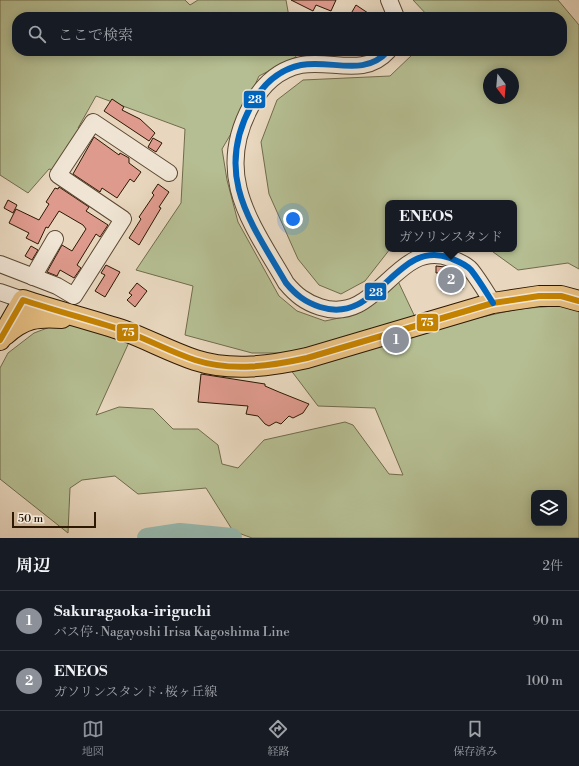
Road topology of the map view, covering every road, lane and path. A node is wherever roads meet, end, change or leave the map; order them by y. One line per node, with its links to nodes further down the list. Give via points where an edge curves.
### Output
1 (389, 0): 2 (street)
2 (394, 12)
3 (382, 56): 11 (street, via 362,66 302,65 282,72 264,86 249,109 237,147 235,169 246,213 286,283 307,303 335,310 358,305 380,290 403,267 430,254 458,261 470,269)
4 (169, 173): 7 (street, via 93,122 58,175 123,219 74,296)
5 (56, 239): 7 (street)
6 (0, 264): 7 (street)
7 (33, 277)
8 (0, 292): 9 (street)
9 (22, 300): 12 (main road); 13 (main road)
10 (579, 300): 11 (main road, via 561,296 539,296)
11 (493, 303): 12 (main road, via 307,358 251,367 197,361 126,332)
12 (86, 320): 13 (main road, via 37,318 17,324)
13 (1, 339)

